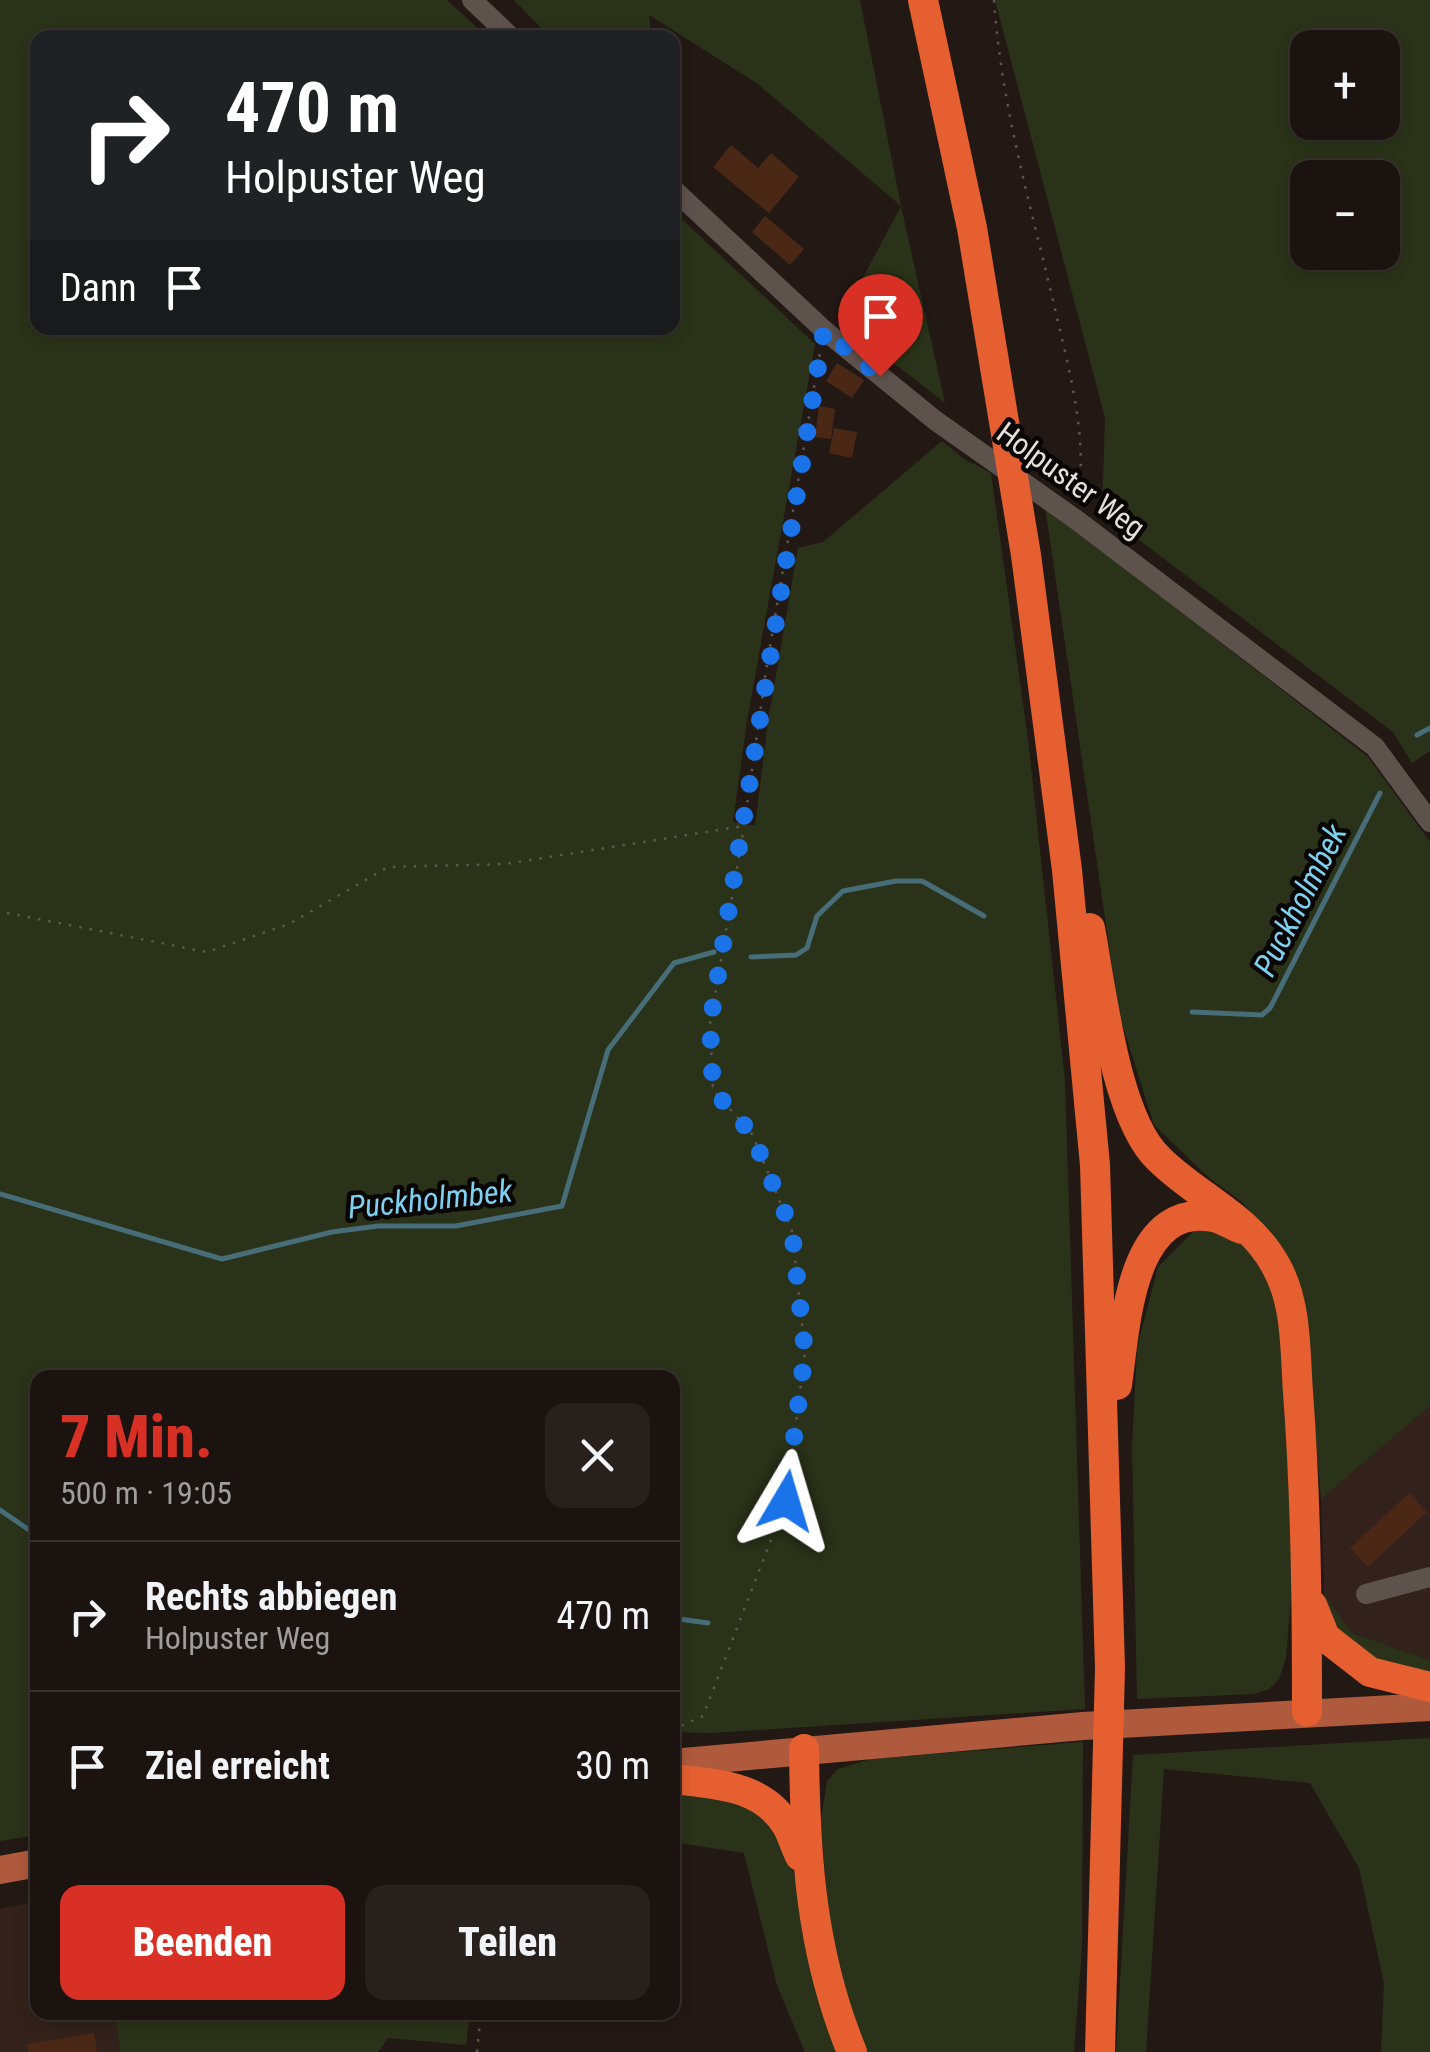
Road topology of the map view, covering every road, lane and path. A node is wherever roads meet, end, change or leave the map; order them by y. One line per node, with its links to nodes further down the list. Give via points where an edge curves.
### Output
1 (472, 0): 4 (street)
2 (923, 0): 10 (highway, via 1004,408)
3 (994, 0): 7 (path, via 998,64 1068,368 1082,471)
4 (504, 30)
5 (680, 195): 6 (street, Holpuster Weg)
6 (824, 330): 8 (street, Holpuster Weg, via 1374,747); 9 (path)
7 (1077, 505)
8 (1430, 822)
9 (744, 826): 11 (path, via 505,864 388,867 289,924 207,952); 20 (path, via 710,1024 713,1090 752,1134 792,1230 805,1352 786,1501 704,1716)
10 (1067, 870): 12 (highway, via 1088,917 1118,1070 1140,1133 1154,1156); 13 (highway, via 1094,1165)
11 (7, 913)
12 (1254, 1234): 13 (highway, via 1202,1218 1170,1225 1156,1238 1131,1288); 15 (highway, via 1277,1267 1293,1323)
13 (1105, 1461): 28 (highway, via 1109,1795)
14 (1430, 1577): 16 (street)
15 (1306, 1593): 17 (highway, via 1326,1637 1370,1672); 19 (highway)
16 (1366, 1594)
17 (1430, 1687)
18 (1430, 1706): 19 (main road)
19 (1307, 1712): 21 (main road)
20 (680, 1726)
21 (804, 1750): 22 (main road); 25 (highway)
22 (680, 1762)
23 (680, 1780): 25 (highway, via 734,1786 768,1803)
24 (30, 1864): 26 (main road)
25 (807, 1869): 30 (highway, via 820,1955)
26 (0, 1870)
27 (479, 2020): 29 (path)
28 (1098, 2046)
29 (477, 2052)
30 (852, 2052)

